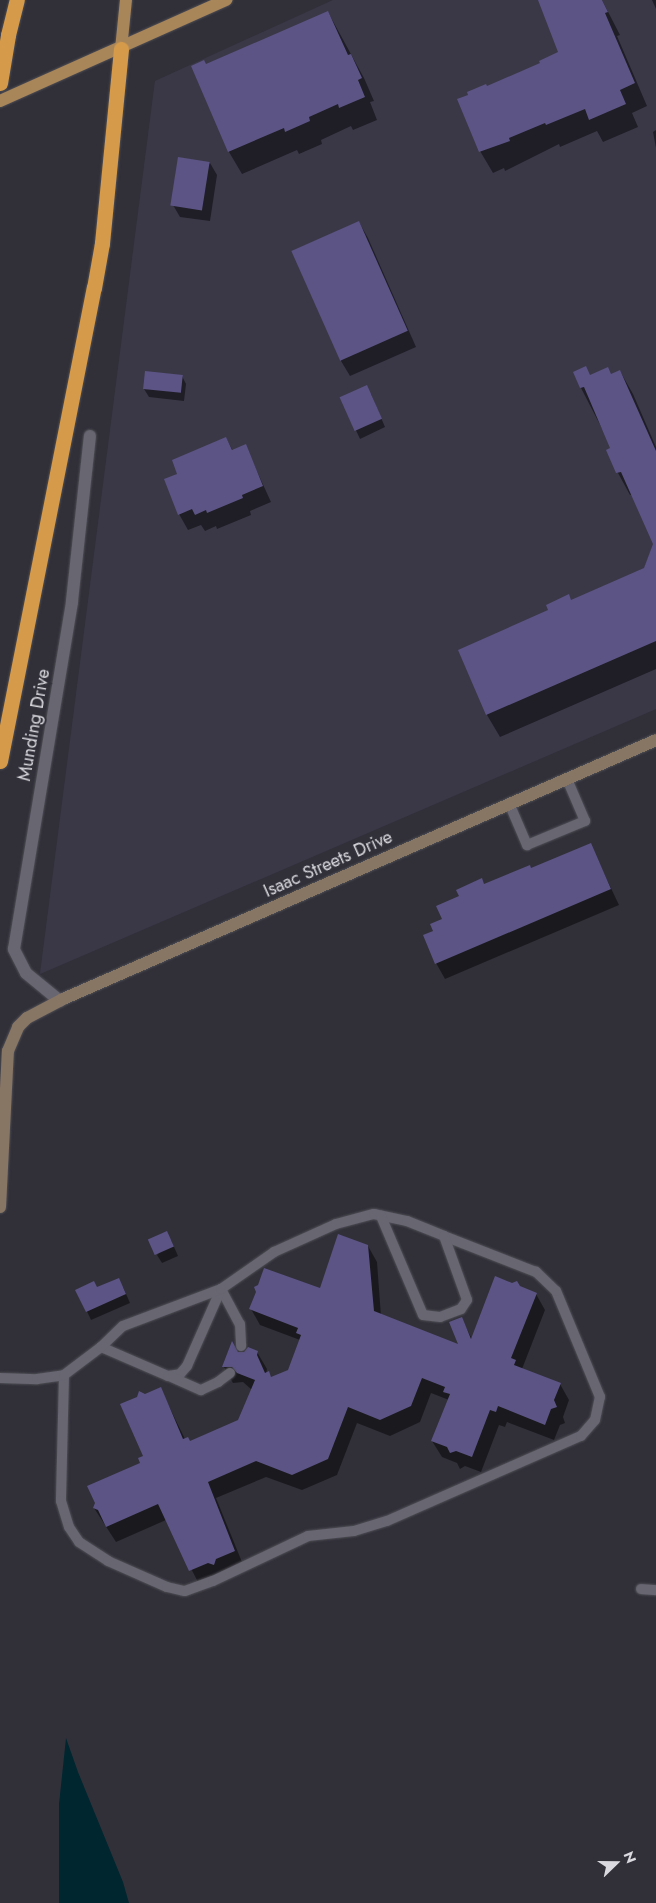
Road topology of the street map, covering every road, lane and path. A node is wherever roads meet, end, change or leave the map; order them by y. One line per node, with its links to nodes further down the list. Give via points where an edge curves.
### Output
1 (17, 0): 5 (highway)
2 (126, 0): 4 (main road)
3 (226, 0): 4 (main road)
4 (121, 49): 6 (main road); 9 (highway, via 102,243)
5 (0, 83)
6 (0, 101)
7 (90, 436): 12 (street, Munding Drive, via 72,601 14,949 26,973)
8 (656, 740): 10 (street, Isaac Streets Drive)
9 (0, 761)
10 (567, 779): 11 (street, Isaac Streets Drive); 11 (lane, via 585,820 577,824 528,845)
11 (509, 804): 12 (street, Isaac Streets Drive)
12 (60, 1001): 13 (street, Isaac Streets Drive, via 27,1018 12,1039 7,1059)
13 (0, 1207)
14 (381, 1216): 15 (lane, via 407,1220); 15 (lane, via 423,1315 440,1317 461,1309 467,1300); 16 (lane, via 374,1214 336,1224 274,1252)
15 (444, 1236): 20 (lane, via 536,1272 556,1291 600,1397 599,1404 595,1420 582,1436 387,1521 354,1531 308,1536 185,1591 167,1587 108,1561 79,1542 69,1527 61,1501)
16 (221, 1289): 17 (lane, via 240,1324); 18 (lane, via 123,1326); 21 (lane, via 187,1366 180,1374)
17 (241, 1346)
18 (101, 1347): 20 (lane); 21 (lane)
19 (230, 1373): 21 (lane, via 201,1390)
20 (64, 1375): 22 (lane, via 37,1379)
21 (168, 1376)
22 (0, 1378)
23 (641, 1590): 24 (lane)
24 (656, 1590)

